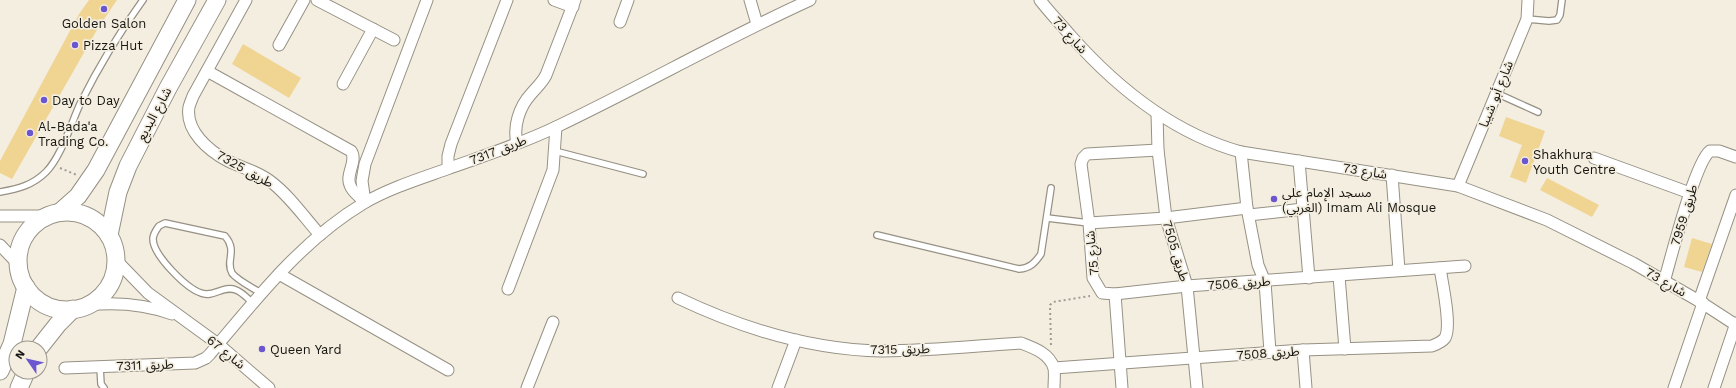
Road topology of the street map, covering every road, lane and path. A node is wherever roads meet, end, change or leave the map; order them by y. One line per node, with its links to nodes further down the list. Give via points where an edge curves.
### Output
1 (143, 0): 41 (lane, via 95,75 53,165 36,181 25,187)
2 (187, 0): 47 (main road, شارع البديع, via 96,170 78,196)
3 (217, 0): 52 (main road, شارع البديع, via 128,166 118,192)
4 (246, 0): 23 (street, طريق 7325)
5 (304, 0): 22 (street)
6 (317, 0): 20 (street)
7 (427, 0): 44 (street, via 365,164 362,181)
8 (507, 0): 36 (street, via 451,144)
9 (554, 0): 16 (street)
10 (628, 0): 18 (street)
11 (750, 0): 19 (street)
12 (810, 0): 19 (street, طريق 7317)
13 (1040, 0): 27 (street, شارع 73, via 1094,61)
14 (1528, 0): 17 (street, شارع أبو شيبا)
15 (1562, 0): 17 (lane, via 1558,20)
16 (574, 4): 29 (street, via 546,75 521,110 515,131)
17 (1527, 19): 25 (street, شارع أبو شيبا)
18 (620, 22)
19 (757, 24): 28 (street, طريق 7317)
20 (373, 29): 21 (street); 24 (street)
21 (394, 40)
22 (279, 45)
23 (206, 71): 44 (street, via 351,151 354,156 349,182 352,189); 53 (street, طريق 7325, via 189,108 191,124 197,137 228,161 258,173 274,183)
24 (343, 84)
25 (1496, 93): 26 (lane); 39 (street, شارع أبو شيبا)
26 (1538, 112)
27 (1157, 114): 30 (street, طريق 7505); 32 (street, شارع 73, via 1224,147)
28 (556, 127): 29 (street, طريق 7317); 31 (street)
29 (517, 143): 36 (street, طريق 7317)
30 (1158, 150): 50 (street, طريق 7505); 51 (street, شارع 75, via 1087,154 1083,158 1081,164)
31 (555, 151): 37 (lane); 68 (street, via 553,170)
32 (1241, 152): 35 (street, شارع 73); 46 (street)
33 (1736, 157): 42 (street, طريق 7959, via 1719,151 1710,151 1702,159)
34 (1594, 158): 42 (street)
35 (1299, 161): 38 (street, شارع 73); 45 (street)
36 (448, 168): 44 (street, طريق 7317)
37 (643, 174)
38 (1392, 175): 39 (street, شارع 73); 60 (street)
39 (1458, 186): 65 (street, شارع 73, via 1546,220 1634,263)
40 (1051, 188): 49 (lane)
41 (0, 192)
42 (1690, 193): 65 (street, طريق 7959)
43 (1736, 195): 73 (street)
44 (365, 202): 53 (street, طريق 7317)
45 (1303, 209): 46 (street); 63 (street)
46 (1248, 212): 50 (street); 64 (street, via 1258,265)
47 (52, 214): 48 (street); 52 (main road, via 79,213 96,221); 57 (main road, via 29,230 20,246)
48 (0, 216)
49 (1047, 218): 51 (lane); 54 (lane, via 1041,254 1028,268 1019,269)
50 (1166, 218): 51 (street); 66 (street, طريق 7505)
51 (1089, 223): 70 (street, شارع 75, via 1093,278)
52 (109, 235): 56 (main road)
53 (320, 235): 61 (street, طريق 7317)
54 (877, 235)
55 (0, 245): 57 (street)
56 (116, 260): 75 (main road, via 114,274 108,287 100,297); 76 (street, via 148,293)
57 (18, 264): 67 (main road)
58 (1465, 266): 59 (street, طريق 7506)
59 (1440, 268): 60 (street, طريق 7506); 82 (street, طريق 7508, via 1448,325 1445,338 1432,346 1416,348)
60 (1399, 270): 62 (street, طريق 7506)
61 (279, 274): 69 (street, طريق 7317); 91 (street)
62 (1339, 276): 63 (street, طريق 7506); 82 (street)
63 (1310, 278): 64 (street, طريق 7506)
64 (1266, 282): 66 (street, طريق 7506); 84 (street)
65 (1664, 282): 73 (street, شارع 73)
66 (1187, 286): 71 (street, طريق 7506); 86 (street, طريق 7505)
67 (26, 287): 75 (main road, via 35,298 46,305 59,309); 92 (main road, via 12,344)
68 (508, 289)
69 (261, 293): 74 (street, طريق 7317); 74 (lane, via 232,273 231,243 225,236 165,223 159,226 153,238 154,245 178,278 200,293 212,294 228,288 237,290)
70 (1102, 293): 71 (street, شارع 75); 85 (path, via 1053,302 1050,305 1051,344)
71 (1115, 294): 87 (street)
72 (678, 298): 80 (street, طريق 7315, via 732,322)
73 (1701, 302): 78 (street, شارع 73); 101 (street)
74 (253, 303): 81 (street, طريق 7317)
75 (81, 307): 76 (street, via 126,303 145,306); 79 (main road, via 58,324)
76 (182, 318): 81 (street, شارع 67)
77 (553, 322): 95 (street)
78 (1736, 324): 102 (street)
79 (45, 340)
80 (796, 340): 85 (street, طريق 7315, via 838,348 881,351 1021,343 1038,349); 96 (street)
81 (218, 344): 88 (street, طريق 7311, via 206,358 194,363); 94 (street, شارع 67)
82 (1345, 349): 83 (street, طريق 7508)
83 (1303, 350): 84 (street, طريق 7508); 100 (street)
84 (1270, 352): 86 (street, طريق 7508)
85 (1048, 358): 90 (street, طريق 7315)
86 (1195, 358): 87 (street, طريق 7508); 99 (street, طريق 7505)
87 (1120, 362): 90 (street); 98 (street)
88 (100, 367): 89 (street, طريق 7311); 93 (lane, via 101,384)
89 (65, 368)
90 (1054, 368): 97 (street)
91 (448, 370)
92 (0, 371)
93 (104, 388)
94 (269, 388)
95 (527, 388)
96 (778, 388)
97 (1054, 388)
98 (1122, 388)
99 (1197, 388)
100 (1306, 388)
101 (1674, 388)
102 (1714, 388)

